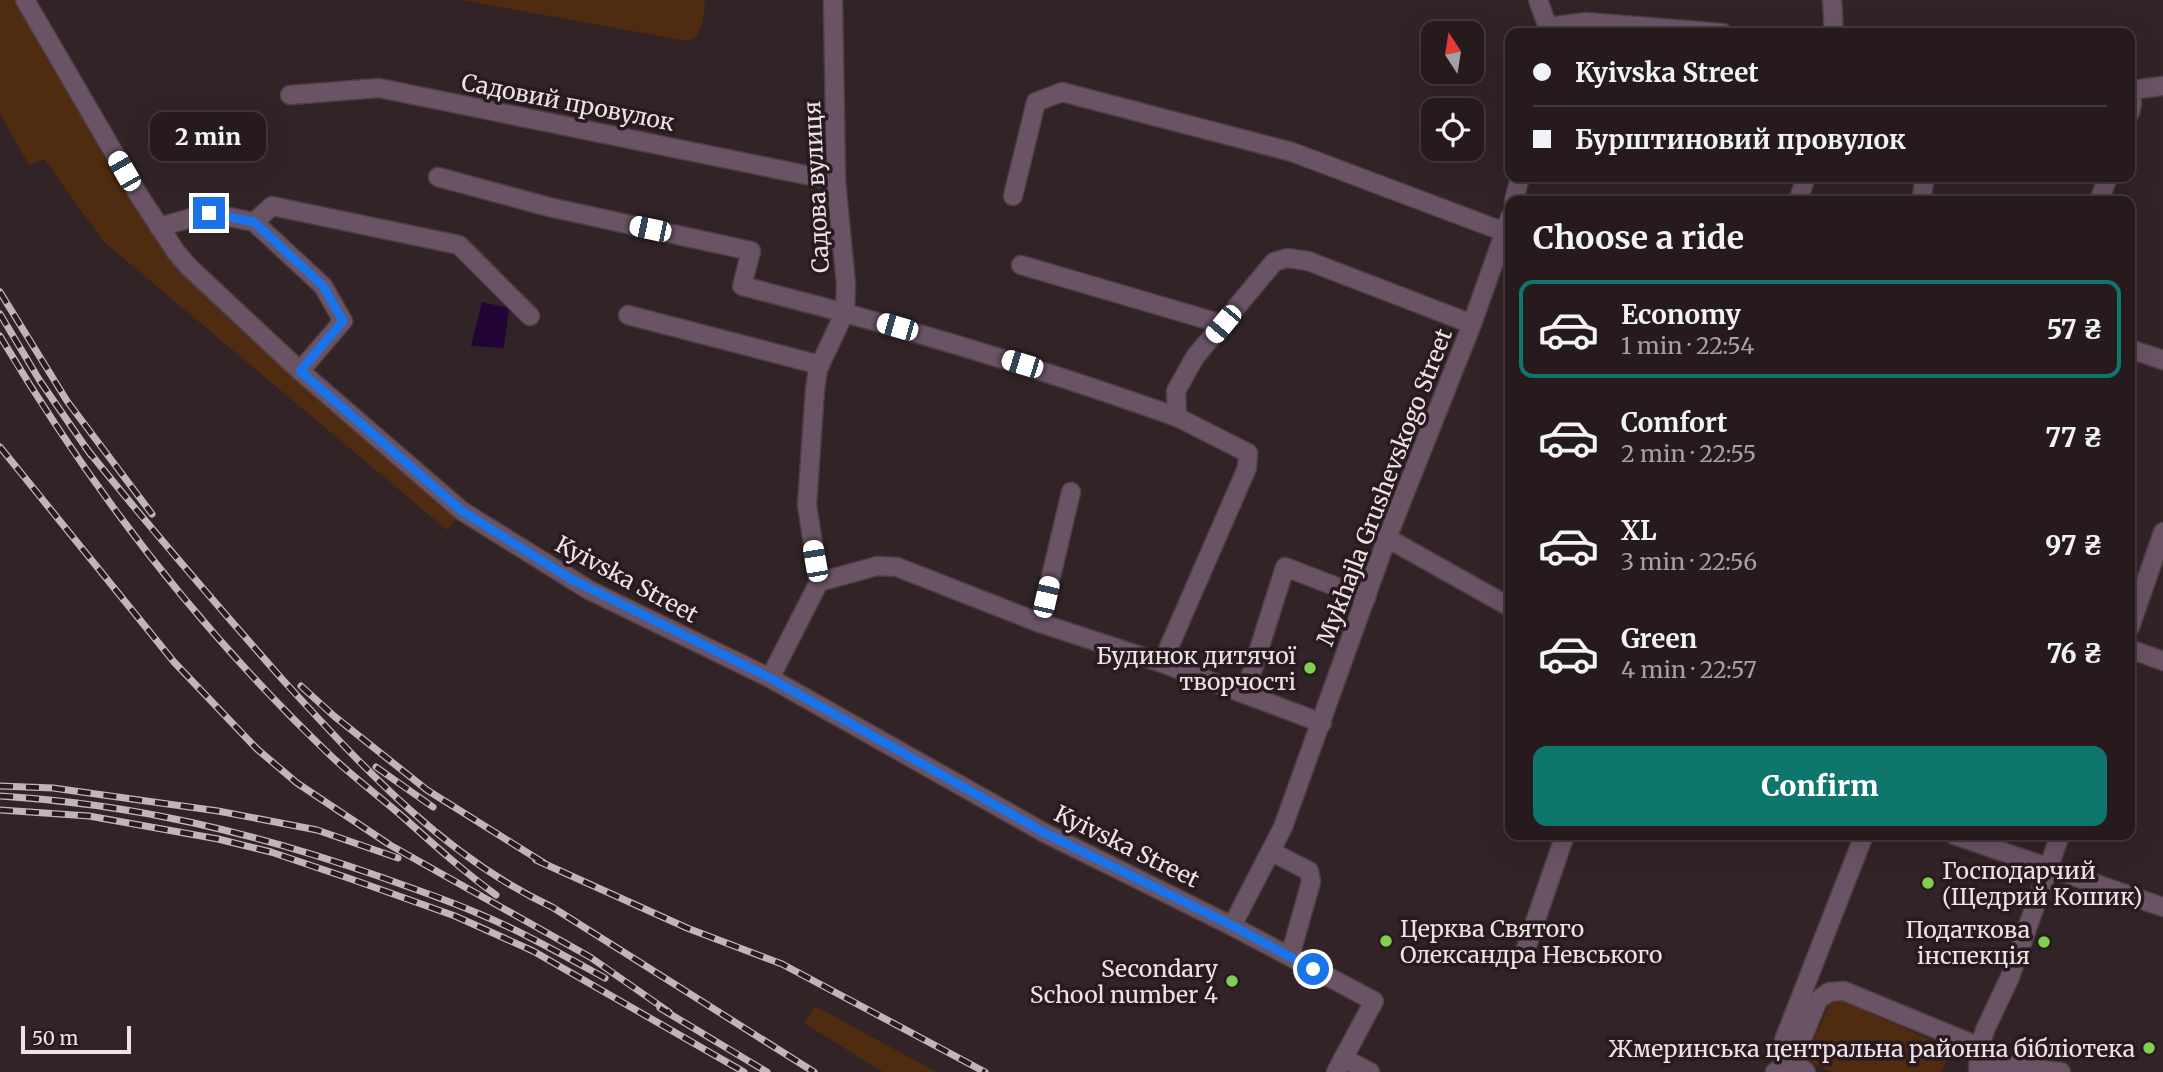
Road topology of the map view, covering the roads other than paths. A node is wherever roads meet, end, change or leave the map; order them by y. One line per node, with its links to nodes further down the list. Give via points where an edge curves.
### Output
1 (25, 0): 16 (street, Kyivska Street)
2 (833, 0): 13 (street, Садова вулиця)
3 (1538, 0): 5 (street)
4 (1832, 0): 8 (street)
5 (1549, 28)
6 (1559, 28): 7 (street, via 1587,22)
7 (1661, 28)
8 (1834, 28)
9 (2163, 86): 10 (street)
10 (2135, 89)
11 (290, 96): 13 (street, Садовий провулок, via 379,88)
12 (438, 177): 20 (street, via 549,207 751,251 741,286)
13 (836, 181): 20 (street, Садова вулиця)
14 (1013, 196): 17 (street, via 1036,103 1062,92 1292,152)
15 (254, 222): 16 (street, via 209,213); 22 (street, via 272,206 459,245); 28 (street, via 323,286 343,321)
16 (159, 227): 28 (street, Kyivska Street, via 202,281)
17 (1505, 227)
18 (1505, 238): 24 (street, Mykhajla Grushevskogo Street)
19 (1021, 265): 23 (street)
20 (845, 312): 27 (street, Садова вулиця); 29 (street, via 1067,378)
21 (628, 315): 27 (street)
22 (530, 316)
23 (1223, 324): 24 (street, via 1273,262 1287,258 1308,261); 29 (street, via 1195,357 1176,391)
24 (1472, 324): 32 (street, Mykhajla Grushevskogo Street)
25 (2135, 351): 26 (street)
26 (2163, 360)
27 (820, 365): 33 (street, Садова вулиця, via 807,489)
28 (300, 371): 41 (street, Kyivska Street, via 489,530 589,590)
29 (1177, 417): 40 (street, via 1248,453 1247,468)
30 (1071, 492): 37 (street)
31 (2163, 532): 36 (street)
32 (1387, 538): 34 (street, Mykhajla Grushevskogo Street); 35 (street)
33 (819, 582): 37 (street, via 877,566 897,567); 41 (street)
34 (1366, 598): 42 (street, via 1285,567); 43 (street, Mykhajla Grushevskogo Street)
35 (1505, 604)
36 (2135, 613)
37 (1040, 623): 40 (street)
38 (2135, 651): 39 (street)
39 (2163, 661)
40 (1162, 663): 42 (street)
41 (770, 678): 51 (street, Kyivska Street, via 1043,832)
42 (1245, 694): 43 (street)
43 (1322, 723): 48 (street, Mykhajla Grushevskogo Street)
44 (1564, 840): 52 (street)
45 (1862, 840): 56 (street, via 1784,1040)
46 (1968, 840): 49 (street)
47 (2058, 840): 49 (street)
48 (1272, 852): 51 (street, Mykhajla Grushevskogo Street); 53 (street, via 1309,871 1311,882)
49 (2049, 868): 50 (street); 54 (street, via 2010,977 1985,1030)
50 (2163, 906)
51 (1233, 926): 53 (street, Kyivska Street)
52 (1524, 954)
53 (1290, 956): 55 (street, Kyivska Street, via 1374,1001)
54 (1979, 1060): 56 (street, via 1844,991 1829,992 1818,1000); 59 (street)
55 (1339, 1065): 57 (street)
56 (1800, 1067): 58 (street)
57 (1370, 1072)
58 (1775, 1072)
59 (2061, 1072)

